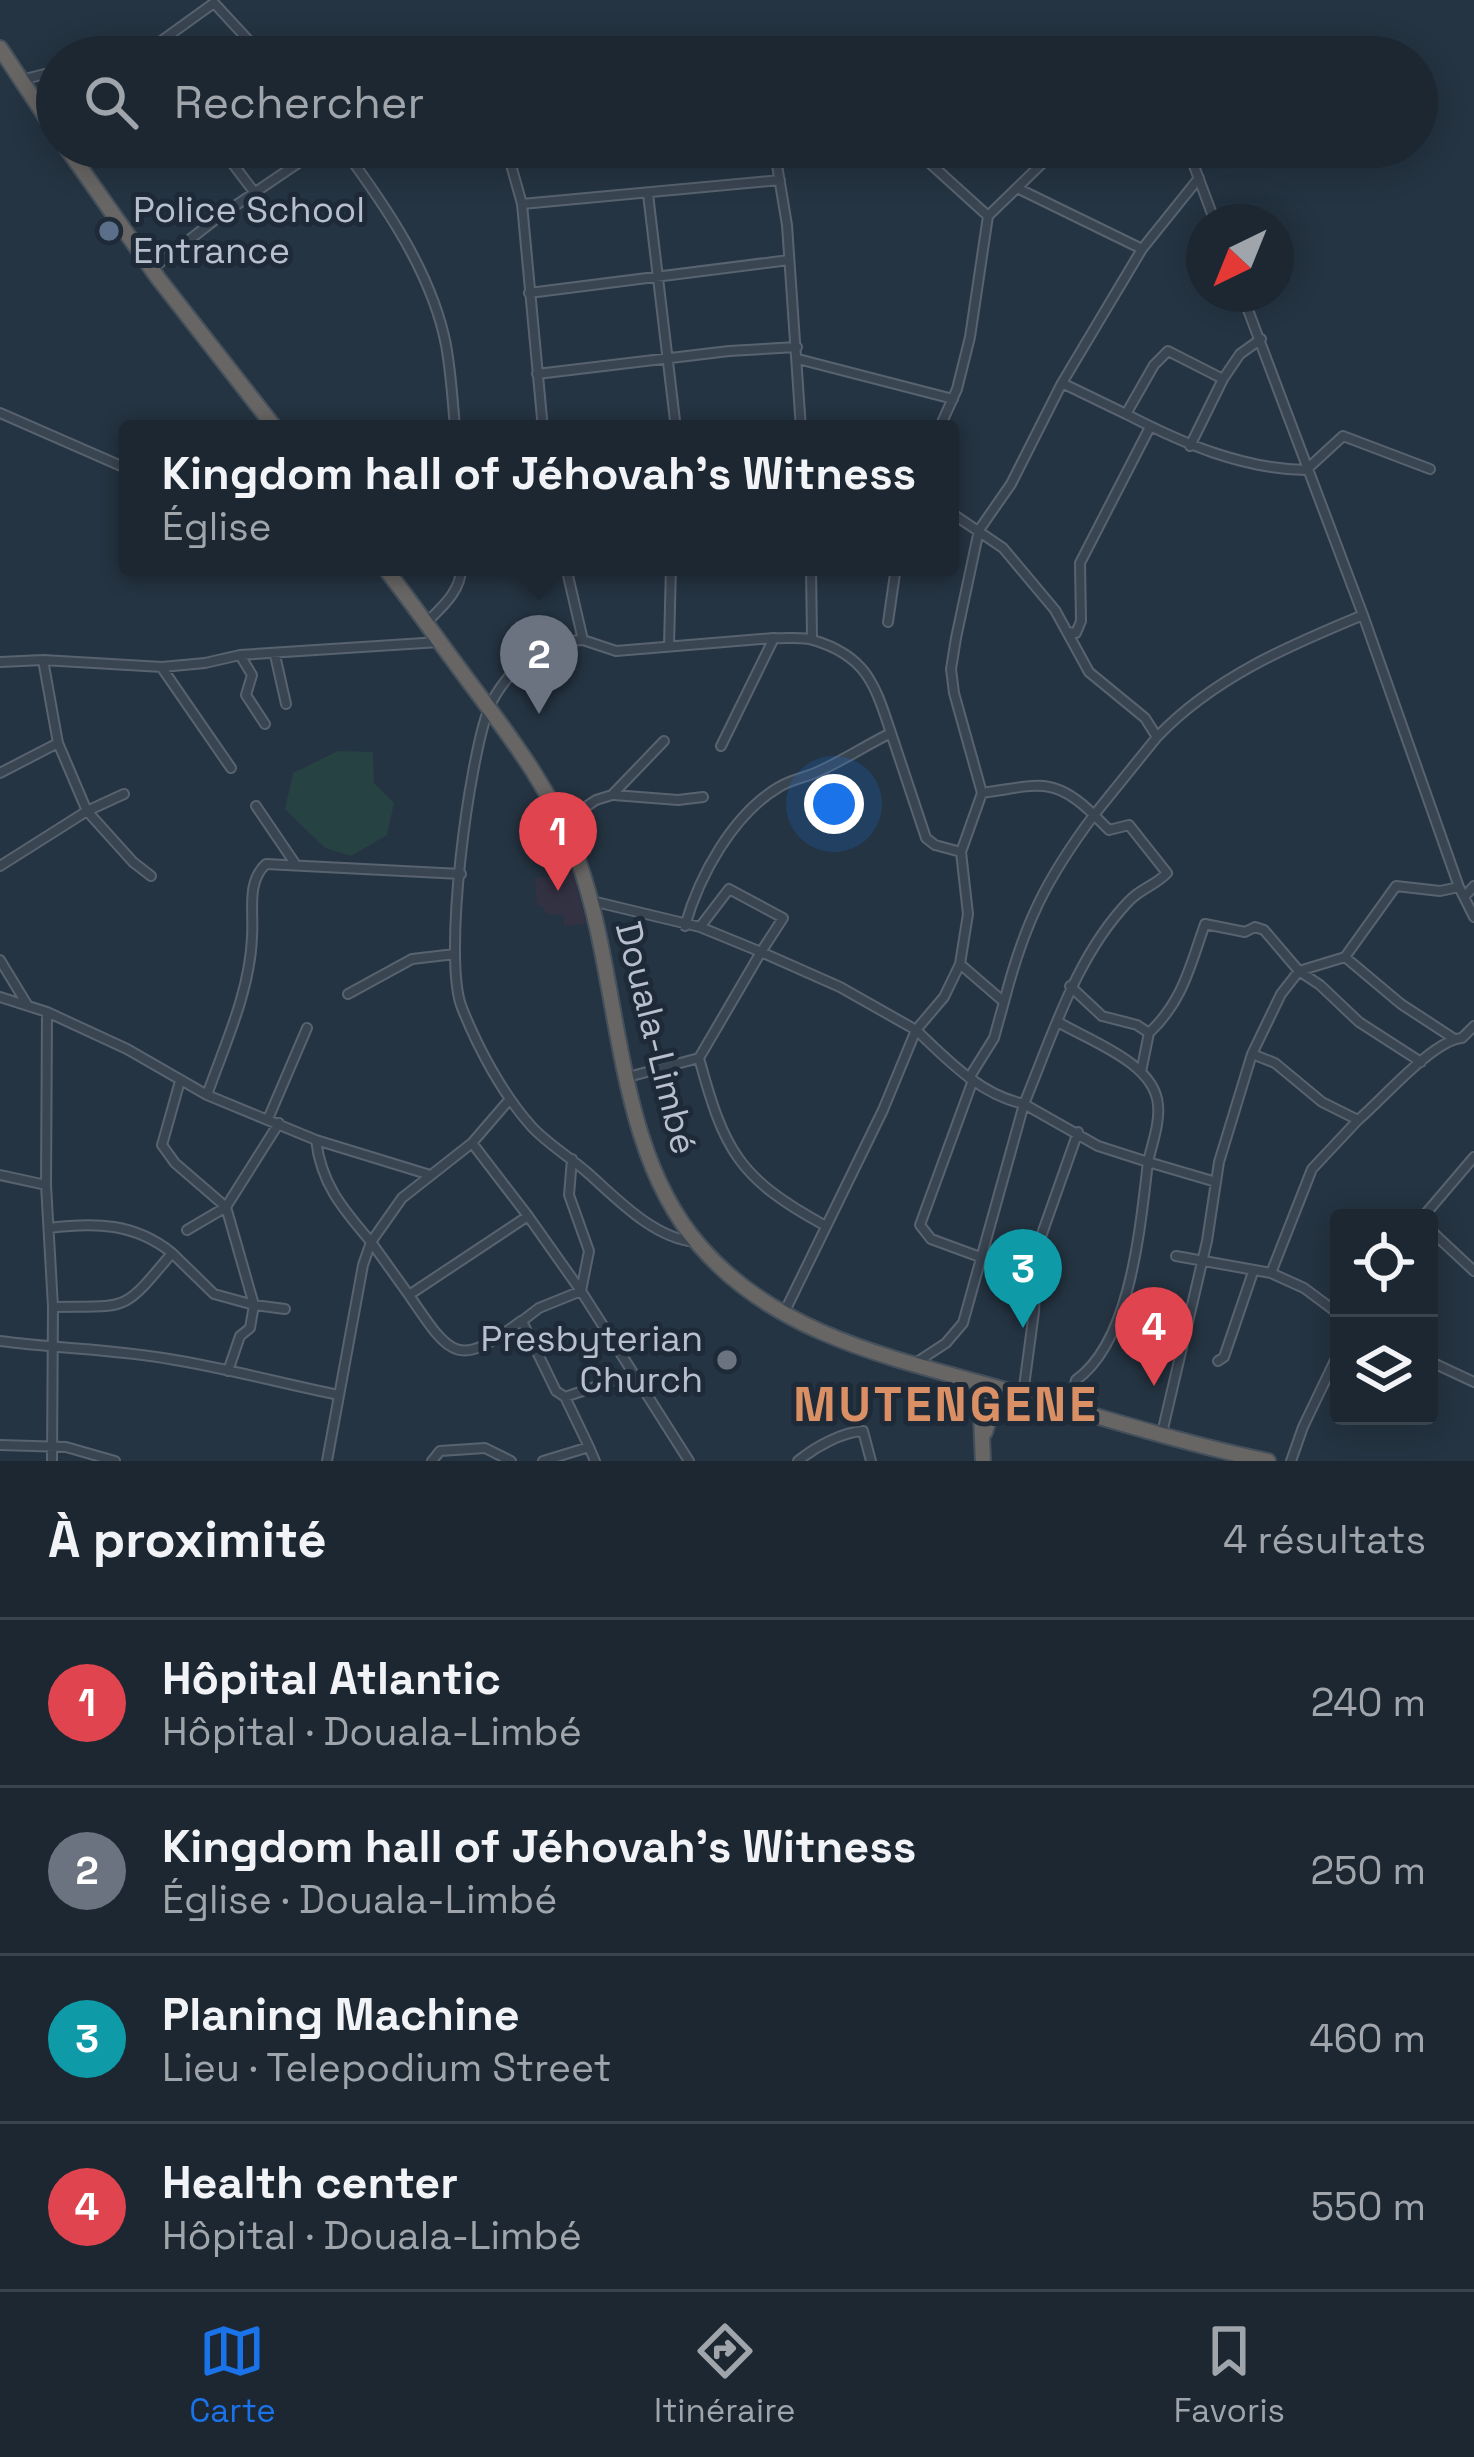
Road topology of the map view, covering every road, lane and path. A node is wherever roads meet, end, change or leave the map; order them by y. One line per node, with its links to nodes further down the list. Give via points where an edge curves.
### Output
1 (173, 36): 2 (street, via 214,3)
2 (245, 36)
3 (0, 48): 5 (highway)
4 (36, 76): 5 (street)
5 (19, 80): 6 (highway)
6 (36, 104)
7 (81, 168): 26 (highway)
8 (236, 168): 19 (street)
9 (291, 168): 19 (street)
10 (356, 168): 41 (street, via 397,227 436,310)
11 (512, 168): 21 (street)
12 (778, 168): 17 (street)
13 (935, 168): 23 (street)
14 (1039, 168): 18 (street)
15 (1195, 168): 16 (street)
16 (1199, 178): 22 (street); 24 (street)
17 (780, 180): 20 (street); 25 (street)
18 (1019, 189): 23 (street); 24 (street)
19 (255, 193): 26 (street)
20 (648, 194): 21 (street); 27 (street)
21 (522, 204): 28 (street)
22 (1208, 204)
23 (988, 216): 37 (street)
24 (1142, 249): 36 (street)
25 (789, 260): 27 (street); 31 (street)
26 (153, 268): 40 (highway)
27 (658, 278): 28 (street); 32 (street)
28 (529, 293): 34 (street)
29 (1250, 312): 30 (street)
30 (1261, 339): 35 (street); 50 (street)
31 (797, 347): 32 (street); 33 (street)
32 (667, 358): 34 (street); 43 (street)
33 (798, 359): 37 (street); 44 (street)
34 (537, 374): 42 (street)
35 (1223, 379): 39 (street, via 1168,351); 47 (street)
36 (1062, 383): 39 (street); 52 (street)
37 (953, 399): 45 (street)
38 (0, 413): 48 (street)
39 (1126, 414): 46 (street)
40 (269, 420)
41 (453, 420)
42 (542, 420)
43 (675, 420)
44 (801, 420)
45 (943, 420)
46 (1150, 427): 47 (street); 62 (street, via 1080,563 1079,628)
47 (1190, 446): 50 (street)
48 (119, 465)
49 (1430, 469): 50 (street, via 1343,436)
50 (1306, 470): 59 (street)
51 (959, 518): 52 (street)
52 (979, 530): 62 (street, via 1015,561); 83 (street, via 951,669)
53 (391, 576): 60 (highway, Douala-Limbé)
54 (462, 576): 60 (street)
55 (568, 576): 65 (street)
56 (671, 576): 67 (street)
57 (812, 576): 64 (street)
58 (895, 576): 61 (street)
59 (1363, 615): 77 (street, via 1236,674); 96 (street)
60 (427, 622): 66 (highway, Douala-Limbé)
61 (888, 622)
62 (1065, 632): 77 (street, via 1089,672)
63 (774, 638): 64 (street); 67 (street); 80 (street)
64 (812, 639): 76 (street, via 865,668)
65 (583, 640): 67 (street, via 616,651); 73 (street, via 542,643)
66 (440, 642): 69 (street); 73 (highway, Douala-Limbé)
67 (669, 646)
68 (240, 655): 69 (street); 72 (street); 75 (street, via 252,675 246,695)
69 (275, 655): 74 (street)
70 (43, 660): 71 (street); 72 (street); 79 (street)
71 (0, 662)
72 (161, 667): 81 (street)
73 (484, 701): 90 (highway, Douala-Limbé); 94 (street)
74 (286, 704)
75 (265, 724)
76 (891, 733): 91 (street, via 926,838); 101 (street, via 757,805 704,872)
77 (1156, 737): 89 (street)
78 (664, 741): 85 (street)
79 (58, 743): 82 (street); 88 (street)
80 (721, 746)
81 (231, 768)
82 (0, 773)
83 (982, 793): 89 (street, via 1054,786); 91 (street)
84 (124, 794): 88 (street)
85 (612, 795): 86 (street); 90 (street)
86 (703, 797)
87 (256, 806): 93 (street)
88 (87, 811): 92 (street); 95 (street)
89 (1094, 814): 109 (street, via 1108,830 1130,825 1167,873 1126,903); 112 (street, via 1040,895)
90 (563, 822): 99 (highway, Douala-Limbé)
91 (961, 852): 107 (street, via 968,914)
92 (2, 859)
93 (294, 862): 94 (street); 128 (street, via 266,864 256,874 248,968)
94 (461, 874): 104 (street)
95 (151, 876)
96 (1459, 886): 98 (street); 105 (street, via 1396,886)
97 (1474, 886): 98 (street)
98 (1466, 895): 100 (street)
99 (591, 901): 101 (street); 125 (highway, Douala-Limbé)
100 (1474, 917)
101 (685, 926): 102 (street)
102 (700, 927): 103 (street); 103 (street, via 730,889 783,918)
103 (761, 952): 118 (street); 122 (street)
104 (455, 954): 110 (street, via 412,959); 129 (street, via 460,1004)
105 (1346, 957): 108 (street); 120 (street)
106 (0, 960): 113 (street)
107 (960, 964): 112 (street); 118 (street)
108 (1299, 971): 119 (street, via 1264,930 1205,924 1185,986); 121 (street); 123 (street)
109 (1070, 986): 115 (street); 119 (street, via 1102,1016)
110 (348, 994)
111 (0, 997): 113 (street)
112 (1004, 1002): 126 (street)
113 (28, 1007): 114 (street)
114 (47, 1012): 127 (street); 143 (street)
115 (1058, 1022): 124 (street); 130 (street)
116 (1474, 1026): 120 (street)
117 (307, 1028): 131 (street)
118 (916, 1030): 126 (street); 147 (street)
119 (1149, 1033): 124 (street)
120 (1453, 1038): 123 (street)
121 (1252, 1054): 132 (street); 142 (street)
122 (699, 1058): 125 (street); 147 (street, via 734,1157 772,1194)
123 (1421, 1062): 132 (street)
124 (1141, 1072): 139 (street, via 1158,1099)
125 (628, 1077): 152 (highway, Douala-Limbé, via 647,1148)
126 (971, 1079): 130 (street); 155 (street, via 920,1225 931,1239)
127 (179, 1081): 128 (street); 144 (street, via 162,1145)
128 (207, 1095): 131 (street)
129 (510, 1099): 136 (street); 138 (street)
130 (1024, 1104): 134 (street); 155 (street)
131 (268, 1118): 133 (street)
132 (1358, 1120): 159 (street, via 1312,1168)
133 (279, 1123): 135 (street); 144 (street)
134 (1078, 1132): 139 (street); 180 (street, via 1036,1248)
135 (316, 1139): 140 (street); 151 (street, via 332,1195)
136 (472, 1142): 140 (street); 146 (street)
137 (1474, 1157): 145 (street)
138 (572, 1159): 152 (street, via 667,1236); 160 (street, via 569,1196 589,1251)
139 (1148, 1162): 142 (street); 182 (street, via 1123,1304 1094,1367 1076,1380)
140 (427, 1174): 151 (street)
141 (0, 1175): 143 (street)
142 (1216, 1182): 156 (street)
143 (46, 1185): 148 (street)
144 (226, 1207): 149 (street); 162 (street)
145 (1430, 1209)
146 (528, 1216): 160 (street); 161 (street)
147 (824, 1225): 166 (street)
148 (49, 1228): 153 (street, via 86,1223 138,1231); 163 (street)
149 (187, 1229)
150 (1438, 1237): 157 (street)
151 (371, 1242): 161 (street); 179 (street)
152 (696, 1243): 166 (highway, Douala-Limbé)
153 (172, 1253): 162 (street, via 214,1294); 163 (street, via 129,1301)
154 (1176, 1256): 156 (street)
155 (980, 1257): 171 (street, via 963,1323)
156 (1203, 1258): 158 (street); 184 (street)
157 (1474, 1270)
158 (1253, 1272): 159 (street); 170 (street)
159 (1271, 1273): 164 (street)
160 (581, 1291): 167 (street); 175 (street)
161 (409, 1295): 167 (street, via 439,1339 461,1351 484,1349)
162 (254, 1304): 165 (street); 174 (street)
163 (53, 1307): 169 (street)
164 (1330, 1307)
165 (285, 1310)
166 (783, 1315): 171 (highway, Douala-Limbé)
167 (522, 1321): 181 (street)
168 (0, 1341): 169 (street)
169 (53, 1348): 174 (street); 187 (street)
170 (1218, 1361)
171 (914, 1364): 176 (highway, Douala-Limbé)
172 (1438, 1365): 177 (street)
173 (1330, 1370): 200 (street)
174 (228, 1371): 179 (street)
175 (633, 1374): 181 (street); 195 (street)
176 (953, 1378): 178 (highway, Douala-Limbé); 183 (highway)
177 (1474, 1382)
178 (991, 1387): 180 (highway, Douala-Limbé); 183 (highway)
179 (339, 1395): 190 (street)
180 (1029, 1396): 182 (highway, Douala-Limbé); 183 (highway)
181 (565, 1397): 186 (street)
182 (1070, 1411): 184 (highway, Douala-Limbé)
183 (986, 1415): 198 (highway)
184 (1161, 1435): 199 (highway, Douala-Limbé)
185 (0, 1445): 187 (street)
186 (589, 1447): 193 (street); 194 (street)
187 (50, 1448): 188 (street); 189 (street)
188 (52, 1461)
189 (115, 1461)
190 (327, 1461)
191 (432, 1461): 192 (street, via 440,1451 484,1448)
192 (511, 1461)
193 (543, 1461)
194 (595, 1461)
195 (689, 1461)
196 (798, 1461): 197 (street, via 858,1430)
197 (872, 1461)
198 (983, 1461)
199 (1268, 1461)
200 (1291, 1461)

